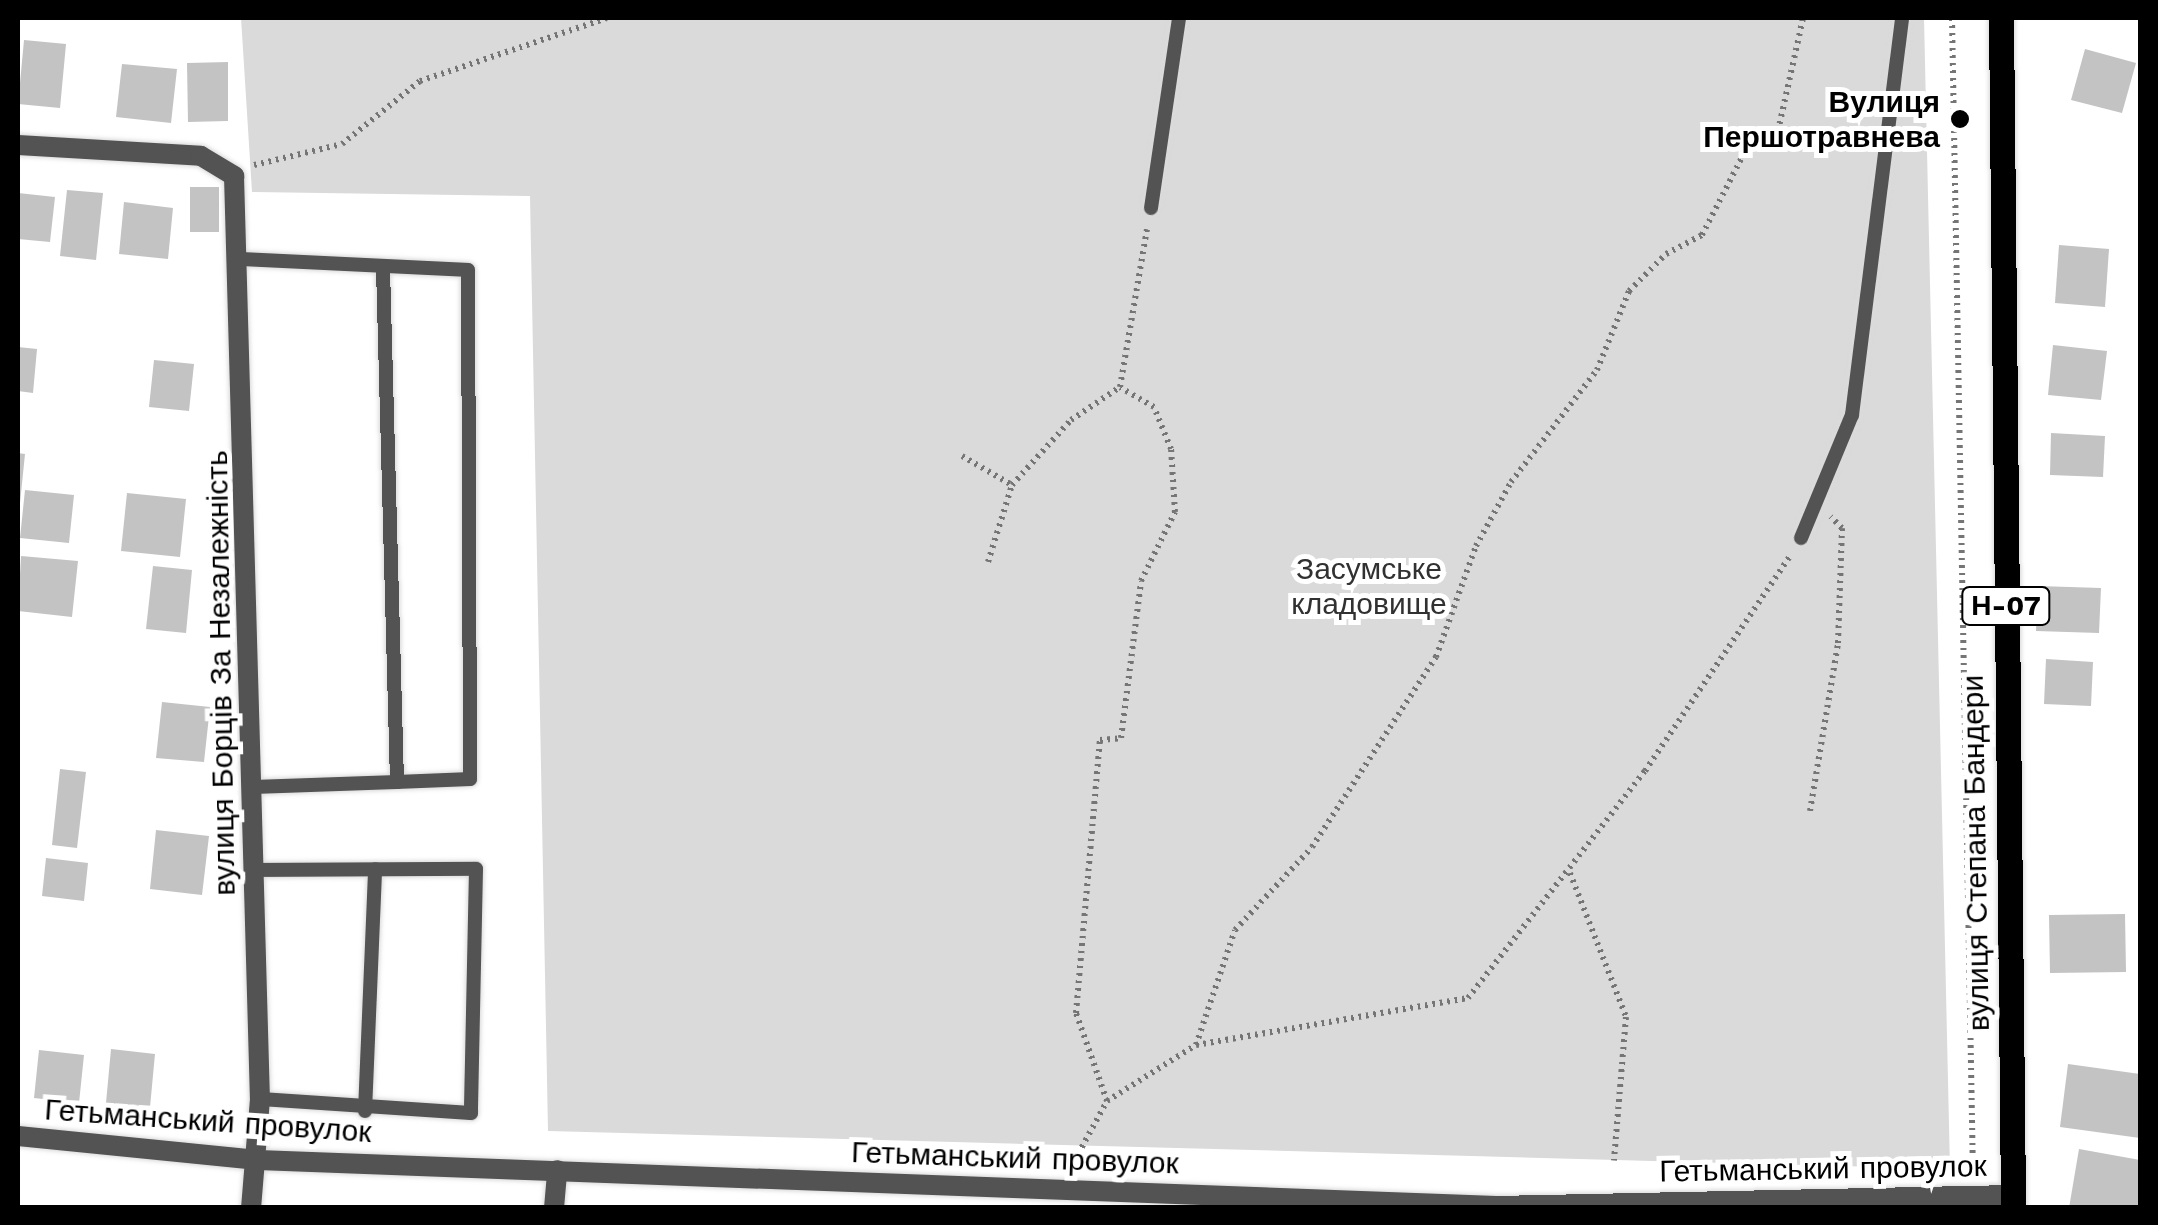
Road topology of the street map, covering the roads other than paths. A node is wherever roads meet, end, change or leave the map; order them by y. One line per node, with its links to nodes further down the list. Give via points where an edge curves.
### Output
1 (1179, 18): 5 (lane)
2 (1902, 18): 8 (lane, via 1852,415)
3 (2001, 18): 19 (main road, вулиця Степана Бандери / Н-07)
4 (18, 146): 6 (street, вулиця Борців За Незалежність, via 200,156 234,176)
5 (1150, 208)
6 (243, 259): 7 (lane); 10 (street, вулиця Борців За Незалежність)
7 (383, 268): 9 (lane); 9 (lane, via 468,270 470,779)
8 (1801, 538)
9 (397, 782): 10 (lane)
10 (252, 787): 11 (street, вулиця Борців За Незалежність)
11 (254, 870): 12 (lane); 13 (street, вулиця Борців За Незалежність)
12 (375, 870): 14 (lane); 14 (lane, via 476,870 471,1113)
13 (260, 1099): 14 (lane); 16 (street, вулиця Борців За Незалежність)
14 (365, 1111)
15 (18, 1136): 16 (street, Гетьманський провулок)
16 (258, 1160): 17 (street, Гетьманський провулок); 21 (street, вулиця Борців За Незалежність)
17 (558, 1170): 18 (street, Гетьманський провулок); 22 (street)
18 (1067, 1199): 20 (street, Гетьманський провулок)
19 (2012, 1201): 20 (street, Гетьманський провулок, via 1973,1196)
20 (1496, 1207)
21 (251, 1208)
22 (554, 1208)

